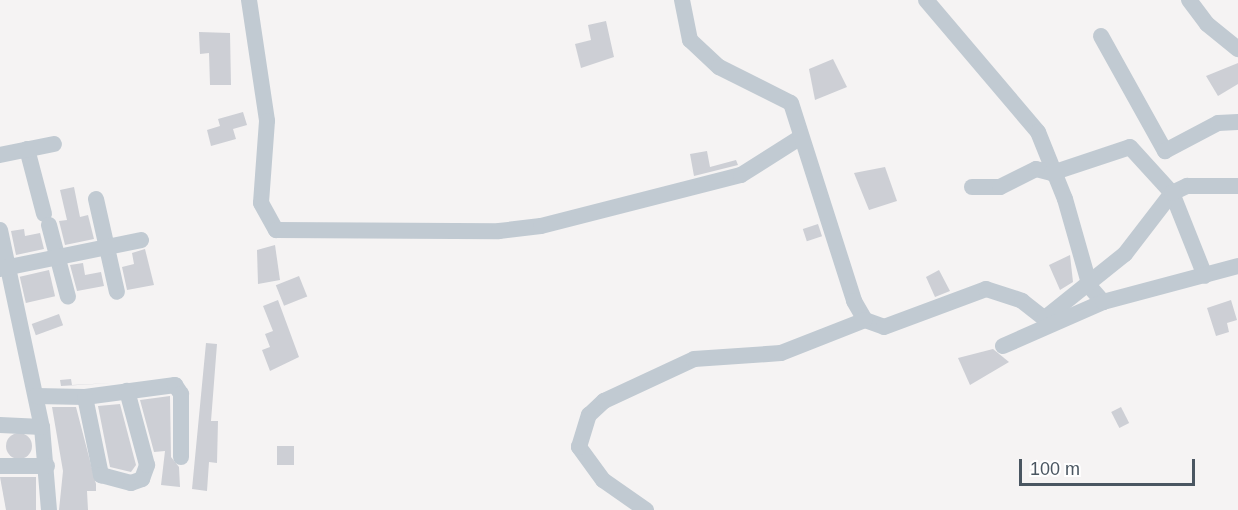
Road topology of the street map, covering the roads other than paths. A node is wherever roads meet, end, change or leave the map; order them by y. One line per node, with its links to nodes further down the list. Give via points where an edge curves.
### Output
1 (249, 0): 8 (street, via 267,122 261,203 276,230 499,231 541,226 741,175)
2 (682, 0): 8 (street, via 690,40 719,67 791,103)
3 (926, 0): 14 (street, via 985,74 1026,115 1047,151)
4 (1189, 0): 6 (street, via 1207,24)
5 (1101, 36): 12 (street)
6 (1238, 49)
7 (1238, 122): 12 (street, via 1218,123)
8 (801, 137): 30 (street, via 854,302)
9 (54, 144): 11 (street)
10 (1130, 147): 12 (street); 14 (street); 17 (street)
11 (27, 149): 13 (street); 22 (street)
12 (1165, 151)
13 (0, 155)
14 (1052, 173): 16 (street, via 1036,169 1000,187); 26 (street, via 1065,199)
15 (1238, 186): 17 (street, via 1187,186)
16 (972, 187)
17 (1172, 193): 25 (street); 26 (street, via 1125,254)
18 (96, 199): 21 (street)
19 (0, 230): 24 (street)
20 (141, 240): 21 (street)
21 (107, 247): 22 (street); 27 (street)
22 (57, 258): 24 (street); 28 (street)
23 (1238, 266): 25 (street)
24 (4, 269): 34 (street)
25 (1205, 276): 29 (street)
26 (1090, 287): 29 (street); 31 (street)
27 (117, 292)
28 (68, 297)
29 (1103, 302): 31 (street)
30 (865, 320): 31 (street, via 884,327 986,289 1022,302); 42 (street, via 781,353 694,359 604,401 589,415 579,447 603,480)
31 (1047, 320): 32 (street)
32 (1003, 346)
33 (127, 391): 35 (street); 35 (street, via 147,465 142,479 131,483 101,475); 38 (street, via 165,384 179,389)
34 (36, 396): 35 (street); 37 (street)
35 (85, 397)
36 (0, 425): 37 (street)
37 (42, 427): 40 (street)
38 (181, 457)
39 (0, 466): 40 (street)
40 (47, 466): 41 (street)
41 (49, 510)
42 (646, 510)

